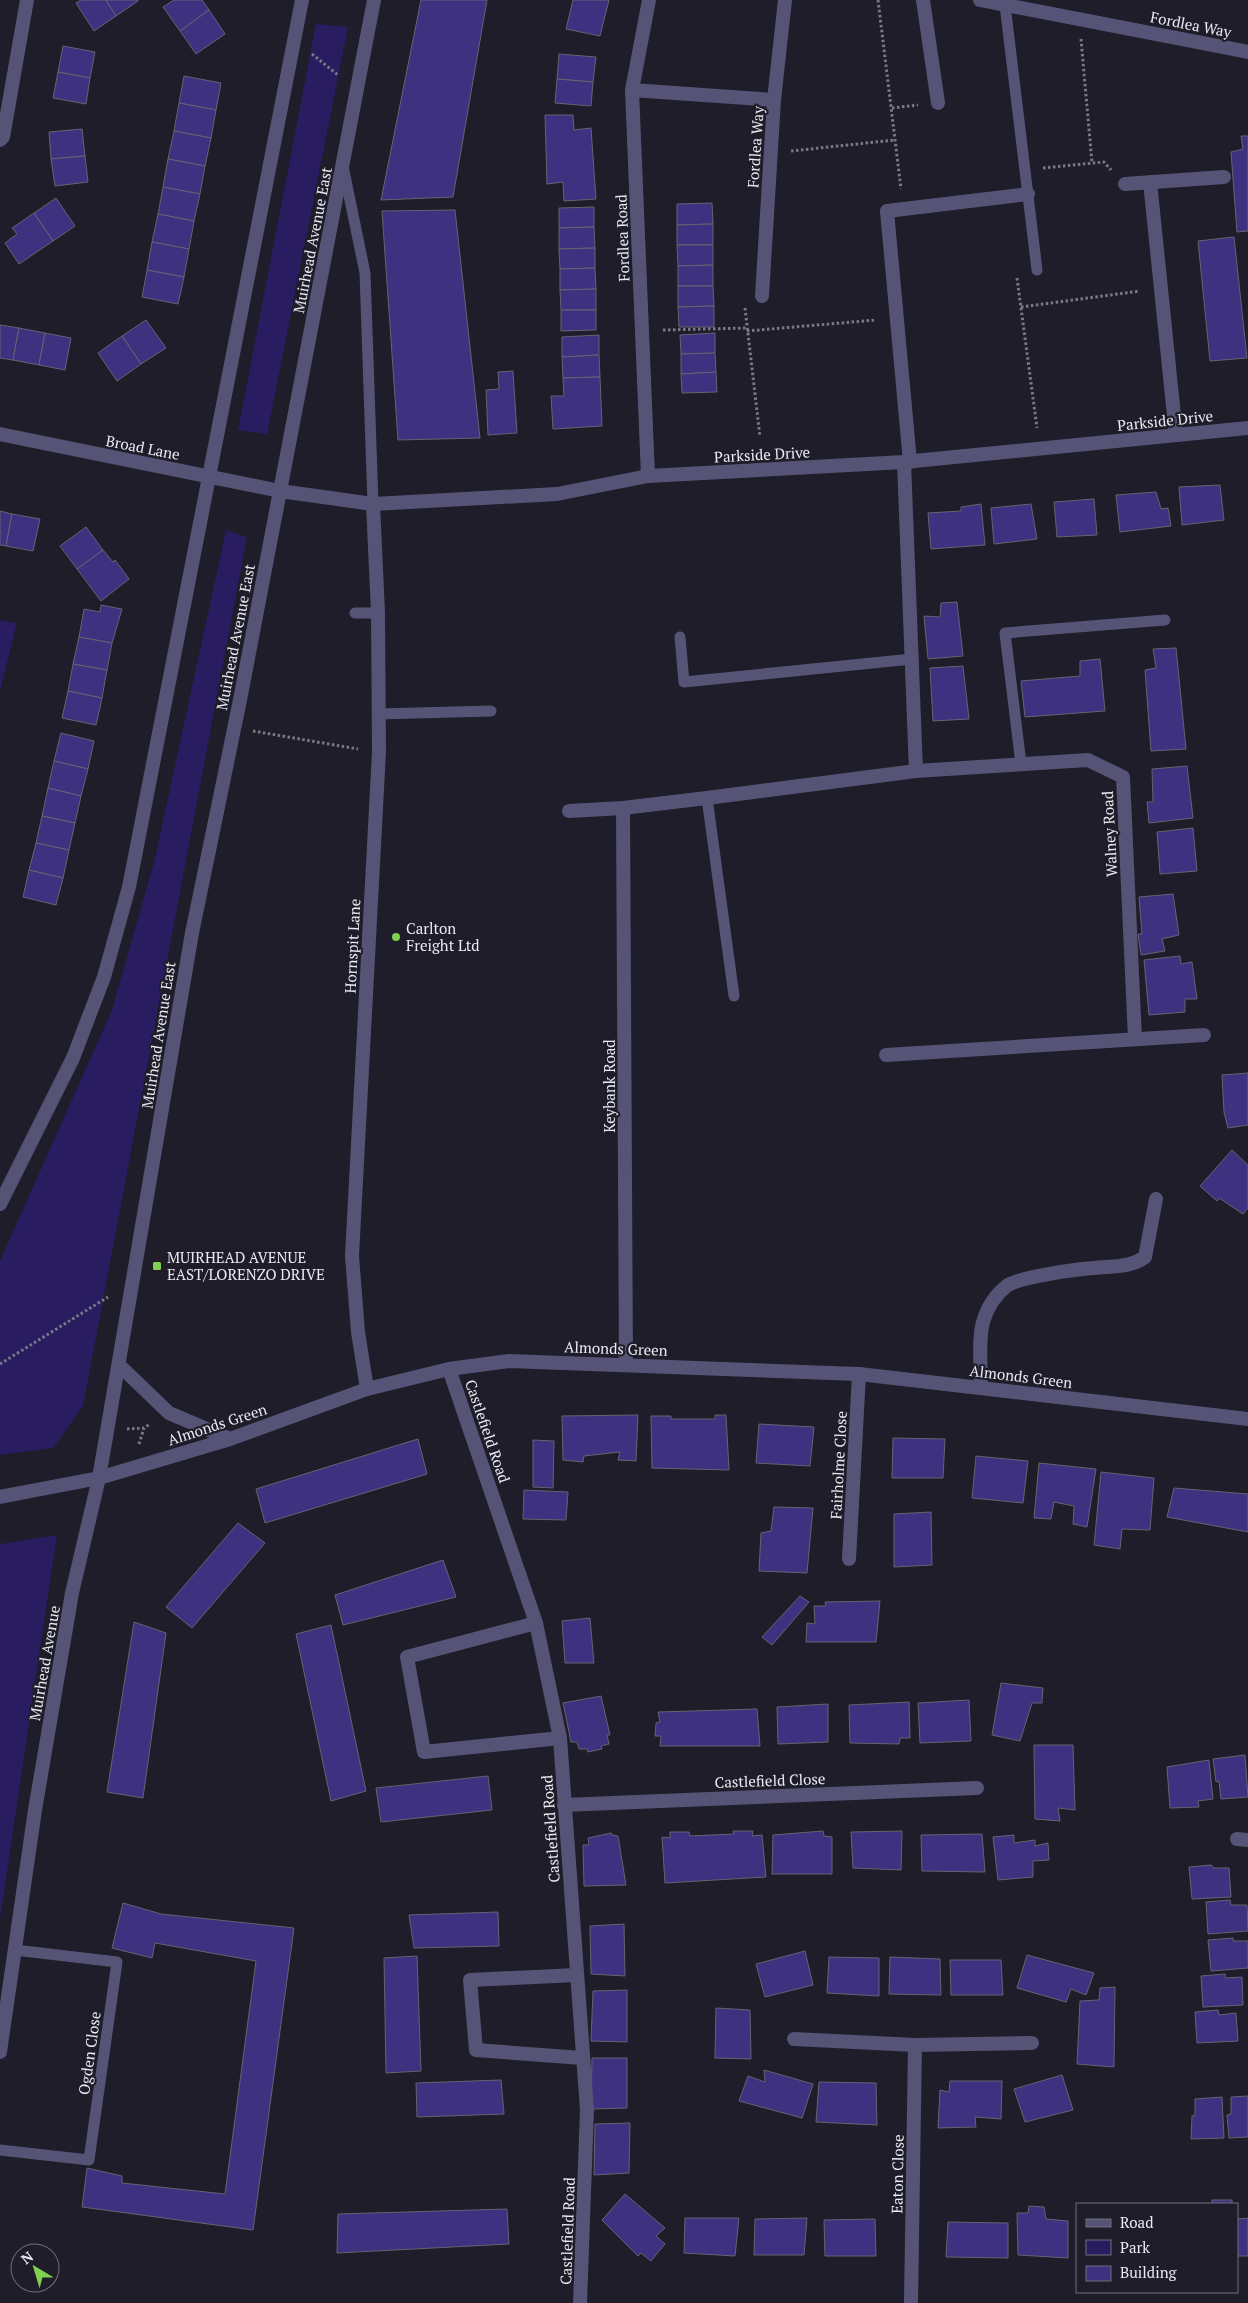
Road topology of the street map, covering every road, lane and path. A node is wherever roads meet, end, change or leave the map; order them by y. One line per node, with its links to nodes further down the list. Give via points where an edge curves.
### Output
1 (27, 0): 17 (street)
2 (302, 0): 11 (street)
3 (374, 0): 13 (street, Muirhead Avenue East)
4 (649, 0): 14 (street, Fordlea Road)
5 (785, 0): 15 (street, Fordlea Way)
6 (878, 0): 18 (path)
7 (923, 0): 16 (street)
8 (980, 0): 9 (street, Fordlea Way)
9 (1005, 5): 10 (street, Fordlea Way); 22 (lane)
10 (1080, 19): 12 (street, Fordlea Way); 20 (path)
11 (292, 48): 13 (path, via 308,52 341,77); 42 (street)
12 (1248, 52)
13 (359, 81): 21 (street, Muirhead Avenue East)
14 (632, 90): 15 (street); 34 (street, Fordlea Road)
15 (774, 100): 19 (street, Fordlea Way)
16 (938, 103)
17 (0, 140)
18 (895, 140): 19 (path); 27 (path)
19 (771, 153): 30 (street, Fordlea Way)
20 (1092, 163): 22 (path); 25 (path, via 1104,162)
21 (343, 164): 43 (street, Muirhead Avenue East); 44 (lane, via 365,274)
22 (1025, 169): 26 (lane)
23 (1224, 177): 24 (street)
24 (1150, 182): 25 (street); 29 (street)
25 (1126, 184)
26 (1028, 194): 27 (street); 28 (lane)
27 (903, 209): 32 (street, via 887,211)
28 (1038, 270): 31 (path, via 1017,273)
29 (1161, 288): 31 (path); 37 (street)
30 (762, 296): 33 (path, via 744,306)
31 (1021, 307): 39 (path)
32 (897, 319): 33 (path); 40 (street)
33 (747, 330): 34 (path); 38 (path)
34 (642, 331): 41 (street, Fordlea Road)
35 (1248, 428): 37 (street, Parkside Drive)
36 (0, 434): 42 (street, Broad Lane)
37 (1176, 436): 39 (street, Parkside Drive)
38 (760, 437)
39 (1040, 449): 40 (street, Parkside Drive)
40 (907, 462): 41 (street, Parkside Drive); 49 (street)
41 (648, 476): 44 (street, Parkside Drive, via 557,494)
42 (208, 477): 43 (street, Broad Lane); 64 (street, via 129,887 104,977 73,1058)
43 (280, 491): 44 (street, Parkside Drive); 52 (street, Muirhead Avenue East)
44 (373, 504): 46 (street, Hornspit Lane)
45 (356, 613): 46 (lane)
46 (378, 613): 51 (street, Hornspit Lane)
47 (1165, 620): 54 (lane, via 1006,633)
48 (680, 637): 49 (lane, via 684,682)
49 (912, 659): 55 (street)
50 (492, 711): 51 (lane)
51 (378, 714): 53 (street, Hornspit Lane)
52 (234, 728): 53 (path); 65 (street, Muirhead Avenue East, via 192,933)
53 (378, 752): 72 (street, Hornspit Lane, via 352,1256 358,1332)
54 (1021, 764): 55 (street, Walney Road); 61 (street, Walney Road, via 1088,760 1123,777)
55 (916, 771): 56 (street)
56 (707, 798): 57 (street); 59 (lane)
57 (624, 808): 58 (street); 68 (street, Keybank Road)
58 (569, 811)
59 (734, 996)
60 (1204, 1035): 61 (street)
61 (1136, 1039): 62 (street)
62 (886, 1055)
63 (1156, 1199): 71 (street, via 1145,1257 1135,1264 1030,1278 1010,1284 996,1296 982,1324)
64 (0, 1204)
65 (133, 1282): 66 (path); 67 (street, Muirhead Avenue)
66 (0, 1364)
67 (119, 1364): 73 (street); 75 (street, Muirhead Avenue)
68 (626, 1364): 69 (street, Almonds Green, via 509,1361); 70 (street, Almonds Green)
69 (449, 1369): 72 (street, Almonds Green); 80 (street, Castlefield Road)
70 (859, 1374): 71 (street, Almonds Green); 79 (street, Fairholme Close)
71 (981, 1387): 74 (street, Almonds Green)
72 (367, 1389): 76 (street, Almonds Green)
73 (169, 1413): 75 (path, via 144,1428); 76 (street)
74 (1248, 1419)
75 (107, 1431): 77 (street, Muirhead Avenue)
76 (230, 1439): 77 (street, Almonds Green)
77 (99, 1478): 78 (street, Almonds Green); 84 (street, Muirhead Avenue, via 72,1593)
78 (0, 1497)
79 (849, 1559)
80 (536, 1622): 81 (street, Castlefield Road); 81 (street, via 407,1657 424,1752)
81 (560, 1738): 83 (street, Castlefield Road)
82 (977, 1788): 83 (street, Castlefield Close)
83 (564, 1805): 85 (street, Castlefield Road)
84 (15, 1950): 89 (street, Muirhead Avenue); 91 (lane, Ogden Close, via 117,1962 89,2160)
85 (577, 1975): 90 (street, Castlefield Road); 90 (street, via 470,1980 476,2050)
86 (794, 2039): 88 (street)
87 (1032, 2043): 88 (street)
88 (915, 2045): 93 (street, Eaton Close)
89 (0, 2052)
90 (582, 2058): 92 (street, Castlefield Road, via 587,2110)
91 (0, 2150)
92 (580, 2303)
93 (911, 2303)

